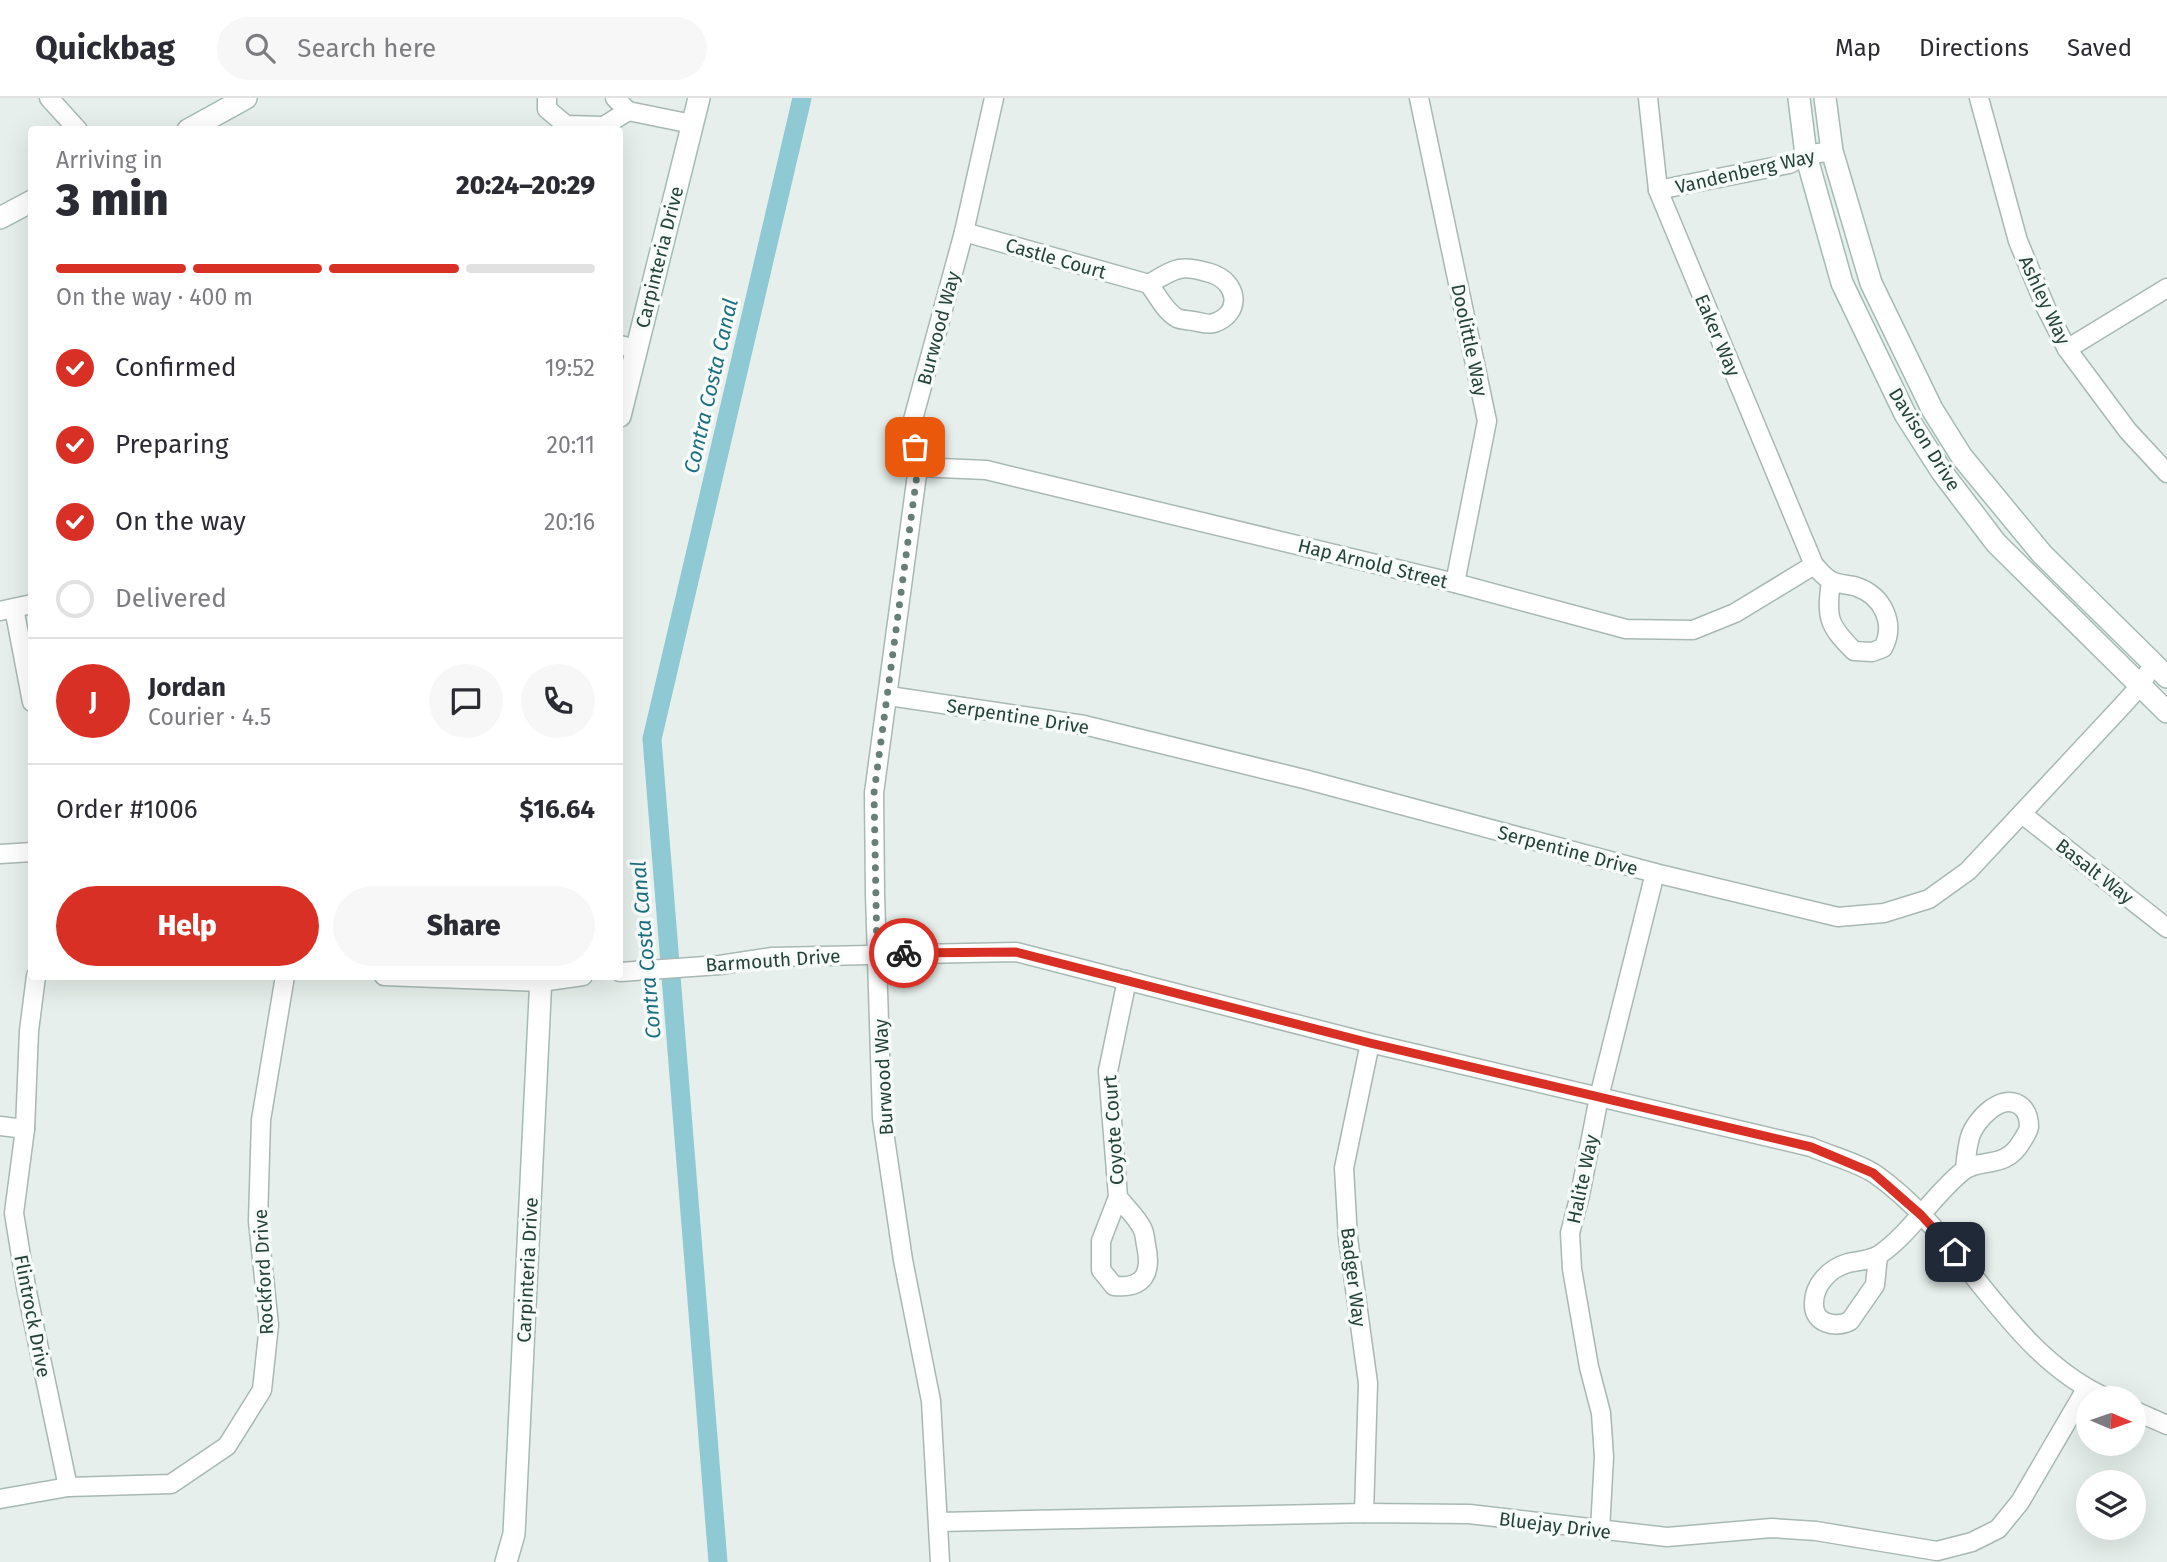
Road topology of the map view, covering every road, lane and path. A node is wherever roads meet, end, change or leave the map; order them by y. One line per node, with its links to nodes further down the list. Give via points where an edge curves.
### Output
1 (49, 98): 13 (street)
2 (246, 98): 14 (main road)
3 (547, 98): 11 (street, via 547,109 566,125 604,126)
4 (699, 98): 12 (main road, Carpinteria Drive)
5 (994, 98): 20 (street, Burwood Way)
6 (1419, 98): 30 (street, Doolittle Way, via 1488,421)
7 (1648, 98): 17 (street, Eaker Way)
8 (1799, 98): 16 (main road, Davison Drive)
9 (1825, 98): 15 (main road, Davison Drive)
10 (1979, 98): 24 (street, Ashley Way, via 2018,242)
11 (621, 104): 12 (street)
12 (692, 124): 23 (main road, Carpinteria Drive)
13 (74, 126)
14 (195, 126)
15 (1832, 151): 16 (street, Vandenberg Way); 32 (main road, Davison Drive, via 1871,283 1932,409 1956,447 2042,554)
16 (1806, 155): 17 (street, Vandenberg Way, via 1789,163); 34 (main road, Davison Drive, via 1842,283 1912,426 1996,543)
17 (1658, 190): 28 (street, Eaker Way)
18 (28, 203): 19 (main road)
19 (0, 218)
20 (964, 232): 21 (street, Castle Court); 26 (street, Burwood Way, via 911,427)
21 (1149, 284): 21 (street, via 1178,319 1212,324 1232,309 1234,294 1227,280 1187,266)
22 (2167, 288): 24 (street)
23 (628, 347): 25 (main road, Carpinteria Drive)
24 (2067, 349): 27 (street, Ashley Way, via 2128,431)
25 (623, 386)
26 (918, 467): 30 (street, Hap Arnold Street, via 986,470); 35 (street, Burwood Way)
27 (2167, 473)
28 (1814, 565): 29 (street); 30 (street, Hap Arnold Street, via 1735,613 1693,630 1626,629)
29 (1831, 581)
30 (1455, 583)
31 (15, 608): 33 (street)
32 (2160, 671): 34 (street, Serpentine Drive)
33 (28, 680)
34 (2140, 686): 36 (main road, Davison Drive); 37 (street, Serpentine Drive)
35 (889, 696): 40 (street, Serpentine Drive, via 1084,725); 42 (street, Burwood Way, via 874,793)
36 (2167, 712)
37 (2022, 814): 40 (street, Serpentine Drive, via 1968,871 1939,892 1884,913 1838,917); 41 (street, Basalt Way)
38 (28, 852): 39 (street)
39 (0, 855)
40 (1656, 873): 49 (street, Halite Way)
41 (2167, 928)
42 (877, 954): 43 (street, Barmouth Drive, via 772,957); 47 (street, Barmouth Drive, via 1016,952); 63 (street, Burwood Way, via 882,1118 903,1260 931,1401)
43 (625, 971)
44 (35, 980): 51 (street, Flintrock Drive)
45 (284, 980): 60 (street, Rockford Drive, via 261,1120 258,1221 269,1325 262,1390 227,1446 171,1485)
46 (541, 980): 65 (main road, Carpinteria Drive, via 514,1534)
47 (1127, 981): 48 (street, Barmouth Drive); 53 (street, Coyote Court, via 1108,1071)
48 (1370, 1043): 49 (street, Barmouth Drive); 62 (street, Badger Way, via 1344,1168 1348,1238 1368,1382)
49 (1599, 1097): 54 (street, Barmouth Drive, via 1811,1147 1873,1173); 64 (street, Halite Way, via 1570,1233 1572,1269 1601,1413)
50 (0, 1126): 51 (street)
51 (25, 1129): 60 (street, Flintrock Drive, via 14,1213)
52 (1965, 1169): 54 (street)
53 (1118, 1197): 53 (street, Coyote Court, via 1101,1241 1101,1270 1114,1286 1126,1288 1137,1284 1149,1270 1150,1259 1143,1228)
54 (1921, 1215): 55 (street); 56 (street, Barmouth Drive, via 2037,1349)
55 (1878, 1256)
56 (2082, 1386)
57 (2076, 1406): 64 (street, Bluejay Drive, via 2020,1502 1998,1529 1972,1542 1937,1551 1772,1528 1667,1537)
58 (2146, 1416): 59 (street)
59 (2167, 1425)
60 (68, 1487): 61 (street, Rockford Drive)
61 (0, 1499)
62 (1364, 1513): 63 (street, Bluejay Drive); 64 (street, Bluejay Drive, via 1469,1514)
63 (939, 1522): 66 (street, Burwood Way)
64 (1600, 1530)
65 (506, 1562)
66 (940, 1562)

